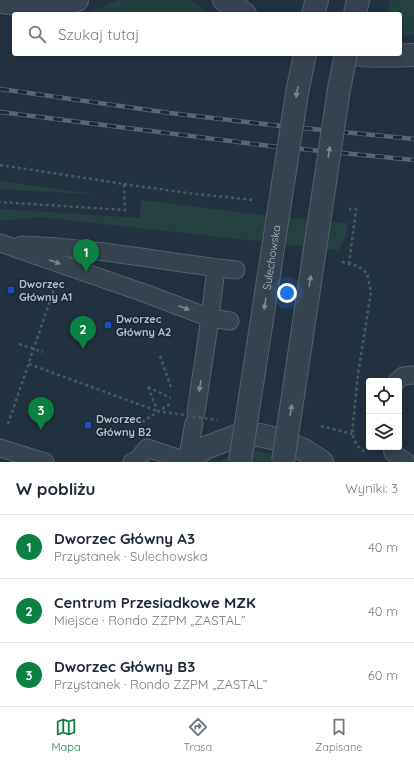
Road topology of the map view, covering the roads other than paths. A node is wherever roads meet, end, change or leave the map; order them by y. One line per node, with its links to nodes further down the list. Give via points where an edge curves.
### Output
1 (77, 0): 5 (street, via 60,6 40,7)
2 (224, 0): 6 (street)
3 (317, 0): 7 (street)
4 (358, 0): 8 (street)
5 (0, 2)
6 (242, 12)
7 (314, 12)
8 (355, 12)
9 (402, 55): 10 (street)
10 (414, 55)
11 (305, 56): 27 (street, Sulechowska, one-way to 27, bridge)
12 (346, 56): 28 (street, one-way to 12, bridge)
13 (364, 56): 14 (street)
14 (385, 56)
15 (3, 244): 16 (lane, via 99,251); 18 (lane, one-way to 18)
16 (216, 268): 17 (lane); 18 (lane)
17 (236, 270)
18 (210, 318): 19 (lane); 24 (lane, one-way to 24)
19 (230, 321)
20 (414, 375): 21 (lane)
21 (400, 378)
22 (0, 448): 25 (lane)
23 (392, 450): 30 (lane)
24 (186, 461): 26 (lane, via 147,448); 29 (street, via 205,448 234,437 260,435 304,450)
25 (45, 462)
26 (132, 462)
27 (240, 462)
28 (283, 462)
29 (322, 462)
30 (406, 462)

